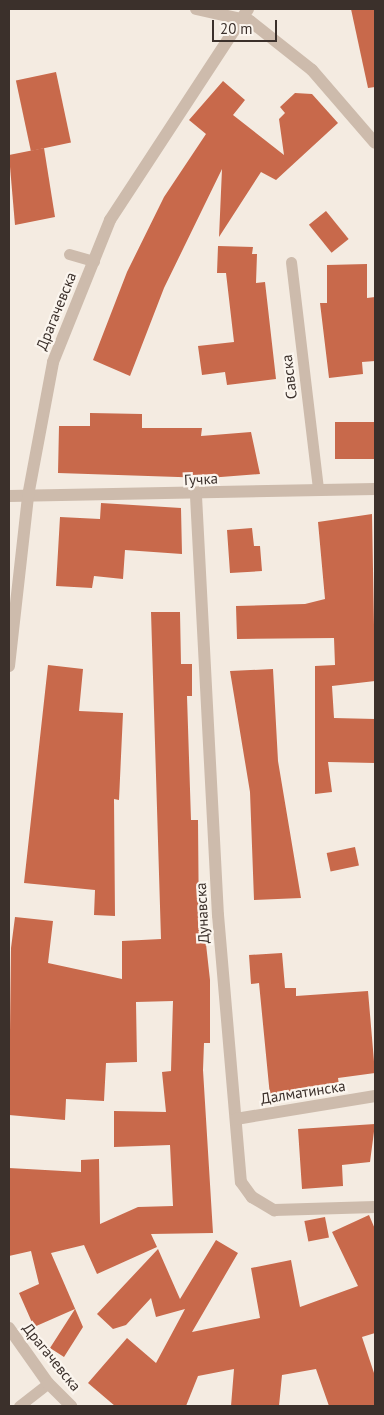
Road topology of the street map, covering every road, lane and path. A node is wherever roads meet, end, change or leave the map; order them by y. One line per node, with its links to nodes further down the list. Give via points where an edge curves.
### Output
1 (196, 9): 2 (street)
2 (245, 13): 3 (street, via 312,70); 5 (street, Драгачевска, via 110,220)
3 (375, 143)
4 (69, 254): 5 (lane)
5 (94, 261): 10 (street, Драгачевска, via 53,362)
6 (291, 262): 7 (lane, Савска)
7 (318, 489): 8 (street, Гучка); 11 (street, Гучка)
8 (375, 489)
9 (9, 496): 10 (street, Гучка)
10 (28, 496): 11 (street, Гучка); 12 (street, Драгачевска)
11 (196, 496): 14 (street, Дунавска, via 218,915)
12 (9, 666)
13 (375, 1096): 14 (street, Далматинска)
14 (236, 1119): 15 (street, Дунавска, via 241,1182 260,1203 291,1212)
15 (375, 1207)
16 (9, 1328): 17 (street, Драгачевска)
17 (48, 1384): 18 (lane); 19 (street, Драгачевска)
18 (19, 1406)
19 (71, 1406)

